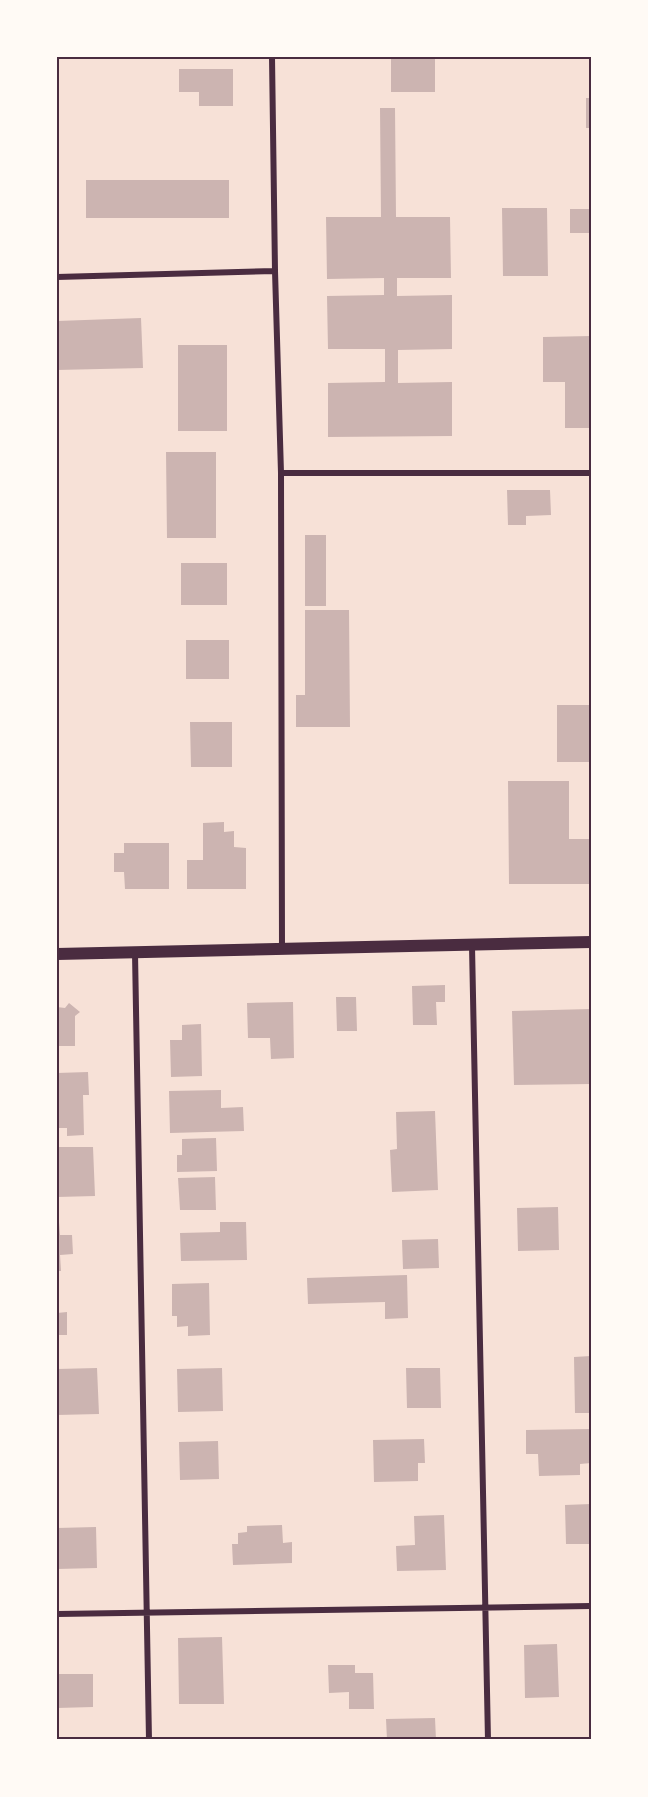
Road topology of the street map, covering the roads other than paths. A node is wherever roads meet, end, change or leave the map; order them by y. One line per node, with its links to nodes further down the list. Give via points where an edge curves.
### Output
1 (272, 57): 2 (street)
2 (275, 271): 3 (street); 4 (street)
3 (57, 277)
4 (281, 472): 5 (street); 8 (street)
5 (591, 473)
6 (591, 942): 7 (main road)
7 (472, 946): 8 (main road); 12 (street)
8 (282, 949): 9 (main road)
9 (135, 953): 10 (main road); 13 (street)
10 (57, 954)
11 (591, 1606): 12 (street)
12 (485, 1608): 13 (street); 16 (street)
13 (146, 1613): 14 (street); 15 (street)
14 (57, 1614)
15 (149, 1740)
16 (488, 1740)

